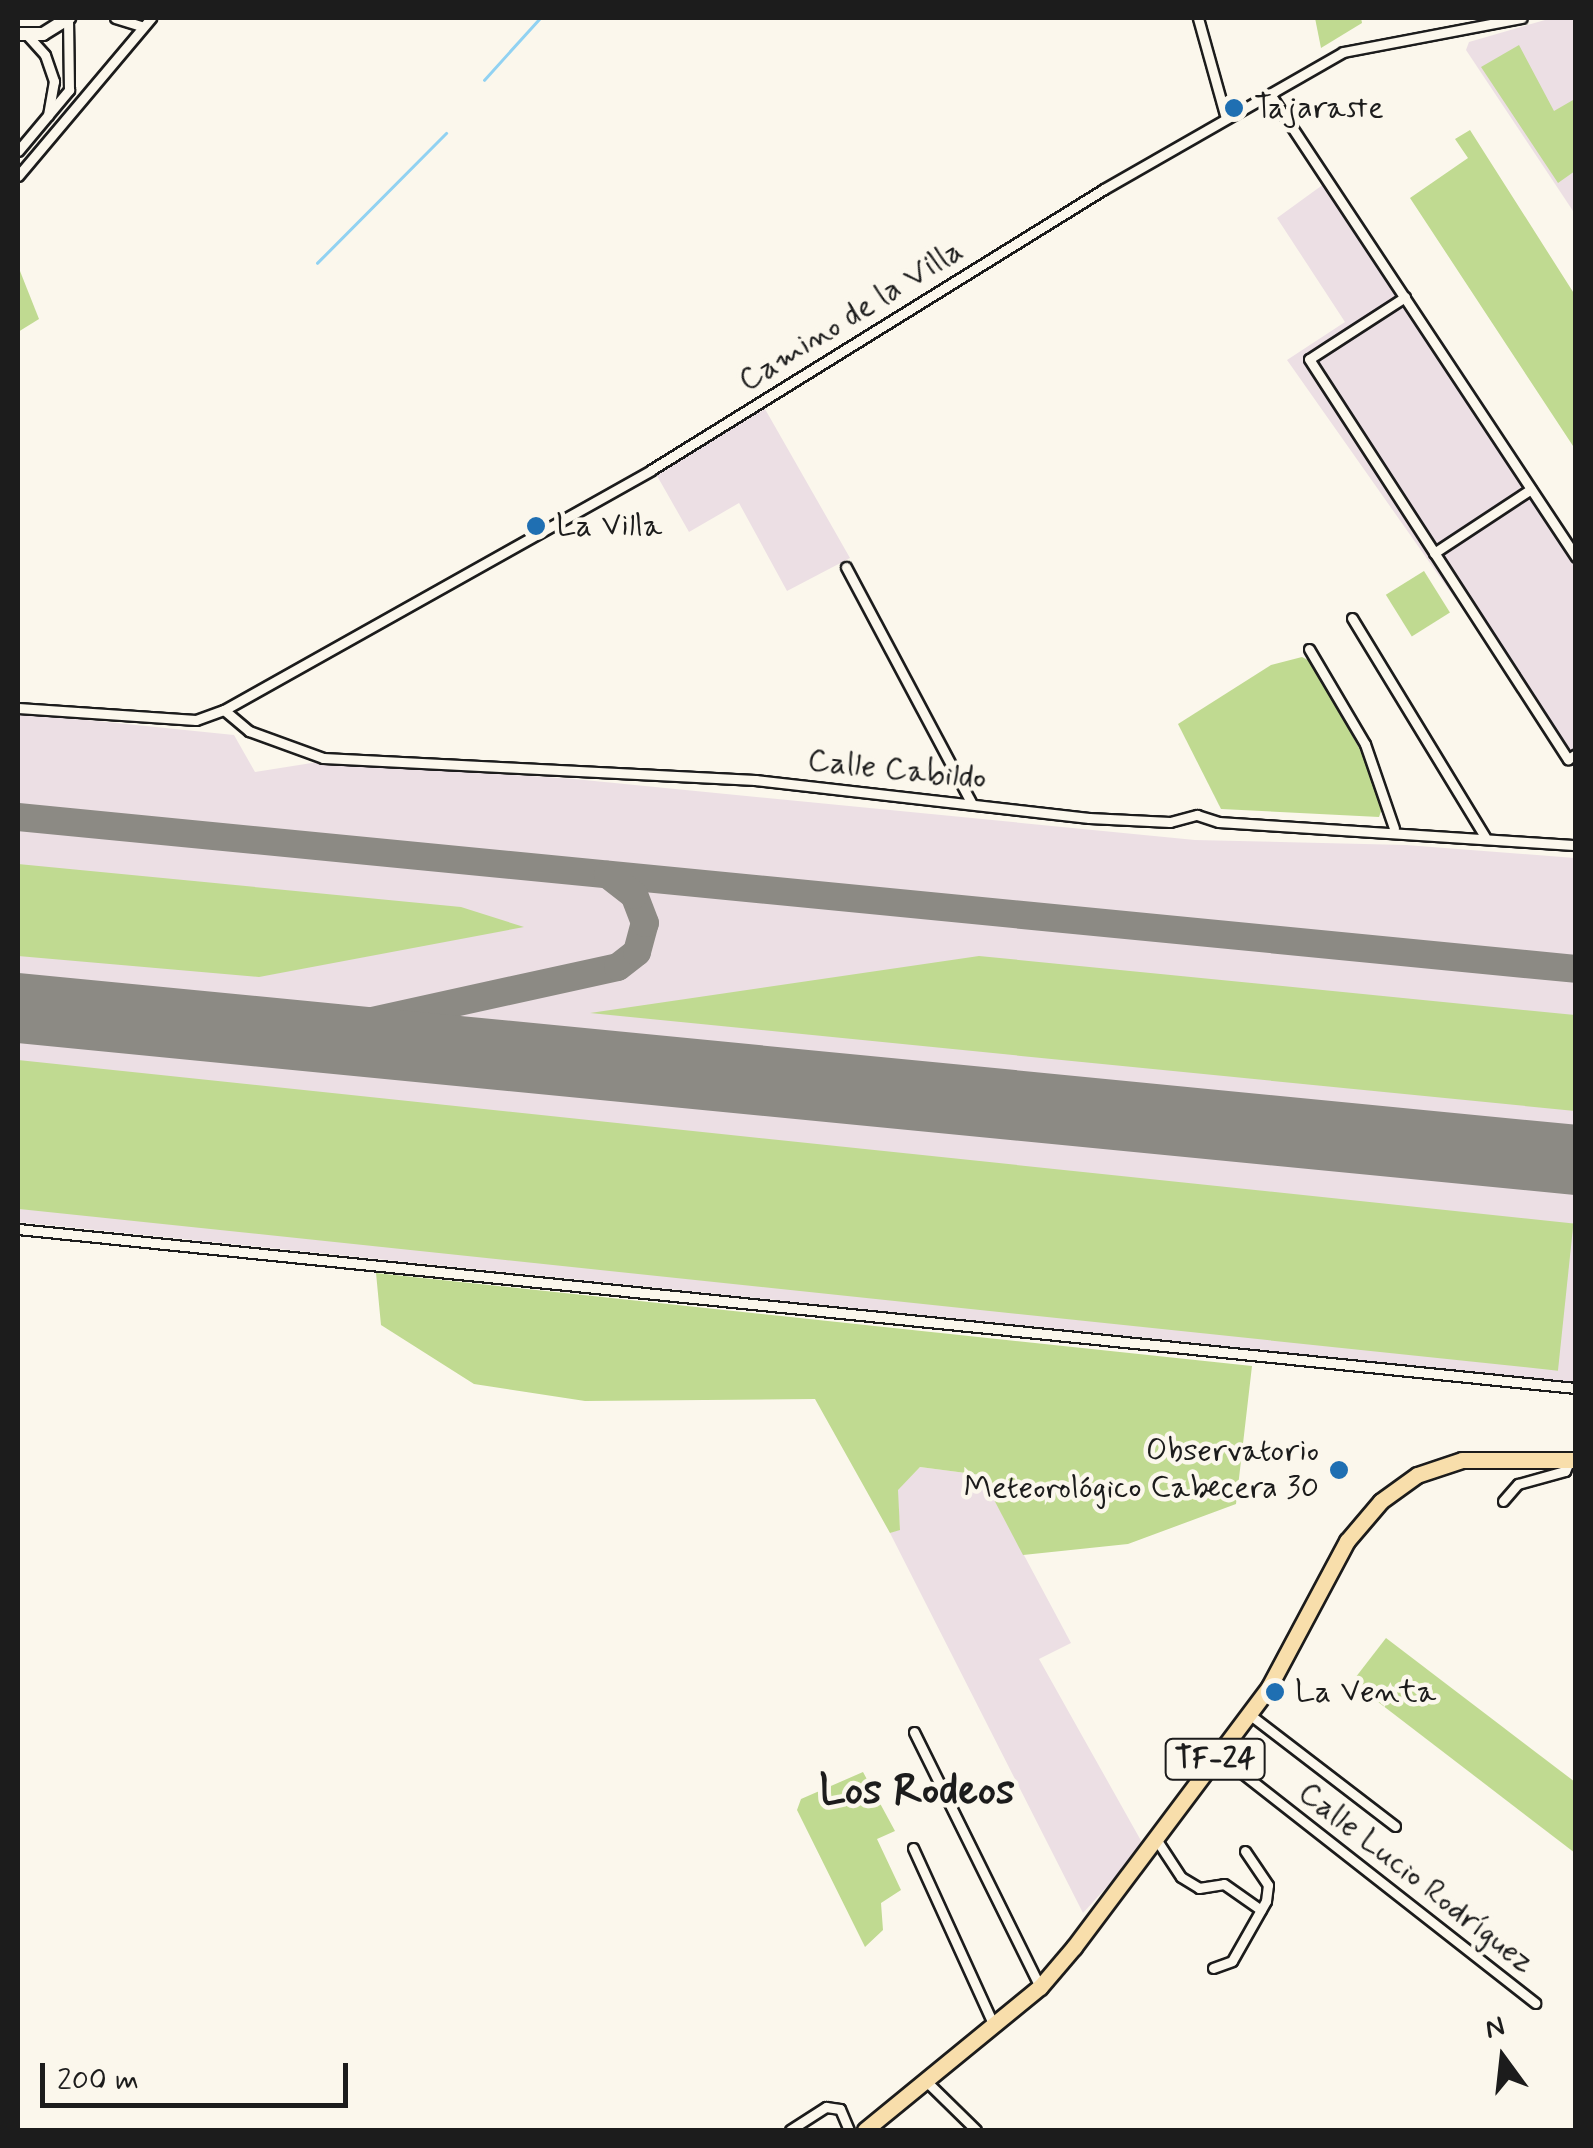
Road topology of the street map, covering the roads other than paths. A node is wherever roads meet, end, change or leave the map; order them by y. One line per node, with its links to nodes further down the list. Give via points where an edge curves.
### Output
1 (69, 18): 8 (main road); 10 (street, via 73,76 60,108)
2 (115, 18): 7 (street)
3 (151, 18): 7 (street)
4 (1198, 18): 11 (street)
5 (1522, 18): 6 (street, Camino de la Villa)
6 (1501, 21): 9 (street, Camino de la Villa, via 1360,46)
7 (142, 26): 13 (street)
8 (23, 35): 10 (street, via 45,54 54,81)
9 (1270, 94): 11 (street, Camino de la Villa); 14 (street)
10 (46, 118): 12 (street)
11 (1226, 118): 22 (street, Camino de la Villa, via 651,470)
12 (18, 151)
13 (18, 176)
14 (1405, 297): 15 (street); 16 (street, via 1309,359)
15 (1531, 489): 16 (street); 17 (street)
16 (1434, 553): 23 (street)
17 (1576, 557)
18 (846, 567): 24 (street)
19 (1352, 618): 26 (street)
20 (1309, 649): 25 (street, via 1365,744)
21 (18, 708): 22 (street, Camino de la Villa, via 196,720)
22 (224, 710): 24 (street, Calle Cabildo, via 249,731 323,758 754,780)
23 (1572, 757)
24 (971, 802): 25 (street, Calle Cabildo, via 1089,818 1170,822 1197,815 1219,822)
25 (1394, 828): 26 (street, Calle Cabildo)
26 (1485, 837): 27 (street, Calle Cabildo)
27 (1576, 845)
28 (18, 1229): 29 (street)
29 (1576, 1388)
30 (1573, 1460): 31 (street, via 1565,1471 1518,1484); 32 (main road, TF-24, via 1462,1460 1417,1475 1380,1501 1347,1541)
31 (1503, 1501)
32 (1249, 1714): 34 (main road, TF-24); 35 (street)
33 (914, 1732): 41 (street)
34 (1218, 1755): 36 (main road, TF-24); 42 (street, Calle Lucio Rodríguez)
35 (1395, 1826)
36 (1156, 1839): 39 (street, via 1181,1876 1199,1888 1224,1884); 41 (main road, TF-24)
37 (913, 1848): 43 (street)
38 (1245, 1851): 39 (street, via 1268,1885)
39 (1261, 1910): 40 (street, via 1232,1960)
40 (1213, 1968)
41 (1040, 1987): 43 (main road, TF-24)
42 (1534, 2003)
43 (994, 2026): 44 (main road, TF-24)
44 (926, 2081): 47 (main road, TF-24); 48 (street)
45 (790, 2130): 46 (street, via 826,2107 840,2109)
46 (850, 2130)
47 (864, 2130)
48 (976, 2130)

